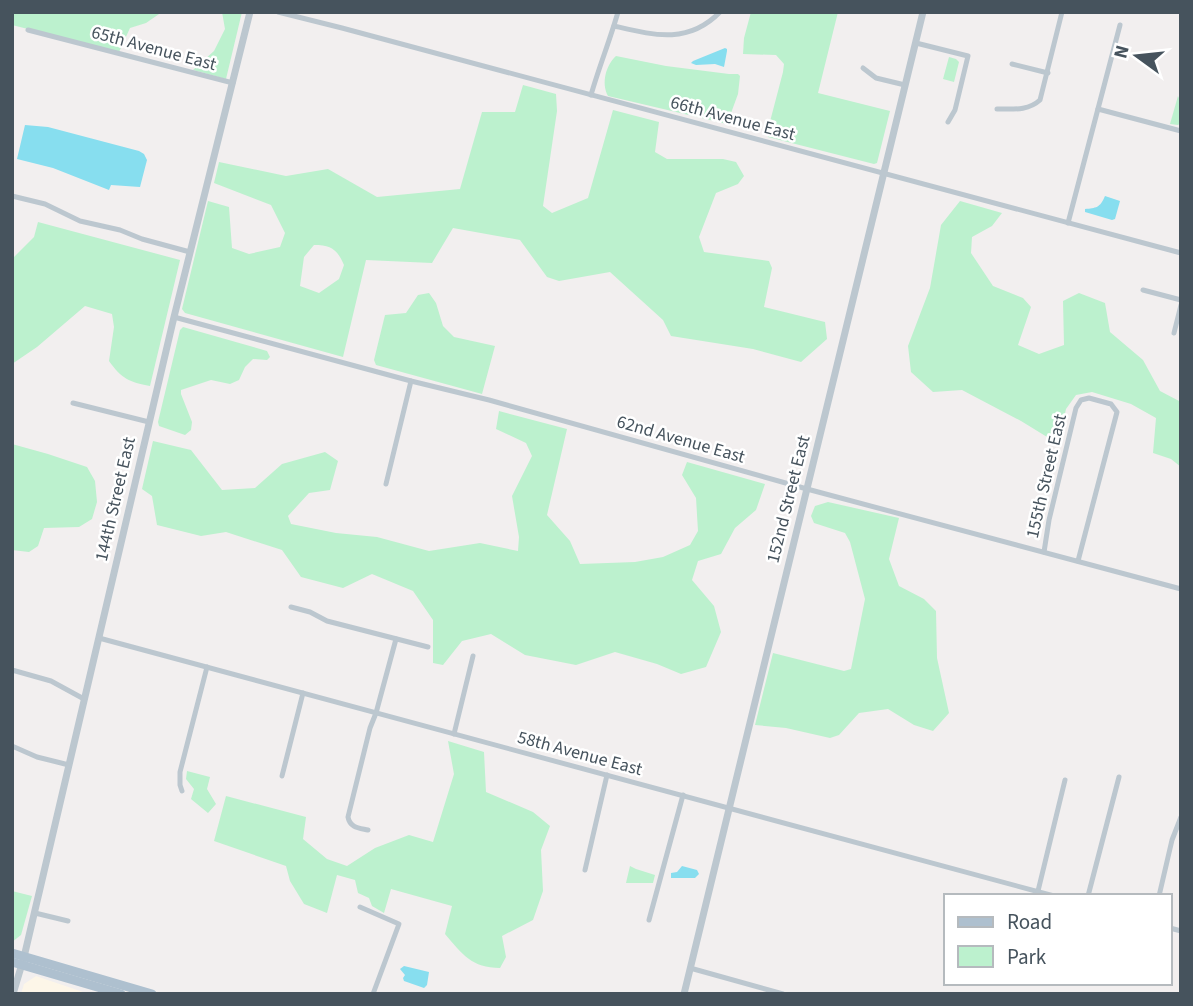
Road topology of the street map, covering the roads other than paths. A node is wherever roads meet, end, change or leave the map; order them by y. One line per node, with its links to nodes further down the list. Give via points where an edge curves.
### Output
1 (250, 12): 14 (street, 144th Street East)
2 (278, 12): 16 (street, 66th Avenue East)
3 (618, 12): 8 (street)
4 (720, 12): 8 (street, via 687,32 666,36)
5 (923, 12): 10 (street, 152nd Street East)
6 (1062, 12): 13 (street)
7 (1120, 25): 18 (street)
8 (614, 26): 16 (street)
9 (28, 30): 14 (street, 65th Avenue East)
10 (916, 43): 15 (street, 152nd Street East); 19 (street, via 968,56)
11 (1012, 64): 13 (street)
12 (863, 68): 15 (street, via 876,78)
13 (1048, 73): 17 (street, via 1036,104)
14 (233, 83): 24 (street, 144th Street East)
15 (905, 85): 21 (street, 152nd Street East)
16 (591, 95): 21 (street, 66th Avenue East)
17 (997, 109)
18 (1098, 109): 20 (street); 23 (street)
19 (948, 122)
20 (1181, 131)
21 (884, 173): 23 (street, 66th Avenue East); 34 (street, 152nd Street East)
22 (12, 196): 24 (street)
23 (1068, 223): 25 (street, 66th Avenue East)
24 (190, 252): 28 (street, 144th Street East)
25 (1181, 253)
26 (1143, 290): 27 (street)
27 (1181, 302): 29 (street)
28 (174, 317): 30 (street, 62nd Avenue East); 32 (street, 144th Street East)
29 (1174, 333)
30 (411, 381): 33 (street); 34 (street, 62nd Avenue East)
31 (73, 403): 32 (street)
32 (149, 422): 39 (street, 144th Street East)
33 (386, 484)
34 (807, 489): 35 (street, 62nd Avenue East); 57 (street, 152nd Street East)
35 (1044, 552): 36 (street, 62nd Avenue East); 36 (street, 155th Street East, via 1076,408 1089,398 1114,407 1116,412)
36 (1078, 561): 37 (street, 62nd Avenue East)
37 (1181, 590)
38 (290, 607): 40 (street)
39 (99, 638): 43 (street, 58th Avenue East); 46 (street, 144th Street East)
40 (396, 639): 41 (street); 47 (street)
41 (428, 648)
42 (473, 656): 48 (street)
43 (206, 667): 45 (street, 58th Avenue East); 55 (street, via 180,772)
44 (12, 670): 46 (street, via 51,681)
45 (303, 693): 47 (street, 58th Avenue East); 52 (street)
46 (84, 699): 50 (street, 144th Street East)
47 (376, 713): 48 (street, 58th Avenue East); 59 (street, via 348,817 354,827)
48 (454, 734): 51 (street, 58th Avenue East)
49 (12, 746): 50 (street)
50 (69, 765): 66 (street, 144th Street East)
51 (607, 775): 56 (street, 58th Avenue East); 60 (street)
52 (282, 776)
53 (1119, 777): 63 (street)
54 (1066, 780): 61 (street)
55 (182, 791)
56 (682, 795): 57 (street, 58th Avenue East); 67 (street)
57 (729, 807): 61 (street, 58th Avenue East); 71 (street, 152nd Street East)
58 (1181, 817): 64 (street)
59 (368, 830)
60 (585, 870)
61 (1038, 891): 62 (street, 58th Avenue East)
62 (1048, 894)
63 (1088, 894)
64 (1159, 894)
65 (360, 907): 75 (street, via 399,923)
66 (35, 913): 68 (street); 70 (street, 144th Street East)
67 (649, 920)
68 (68, 921)
69 (12, 953): 70 (main road)
70 (19, 961): 72 (street, 144th Street East); 73 (main road); 74 (main road)
71 (690, 968): 76 (street, 152nd Street East); 77 (street)
72 (13, 994)
73 (121, 994)
74 (152, 994)
75 (373, 994)
76 (684, 994)
77 (783, 994)

